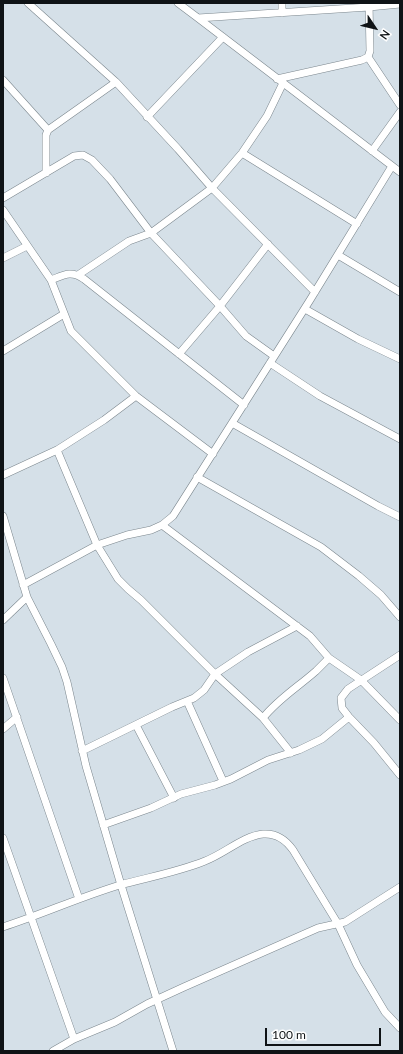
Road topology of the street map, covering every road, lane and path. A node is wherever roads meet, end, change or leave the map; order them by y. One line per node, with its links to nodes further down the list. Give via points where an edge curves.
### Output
1 (28, 3): 12 (street)
2 (179, 3): 7 (street)
3 (282, 3): 6 (street)
4 (400, 4): 5 (street)
5 (369, 5): 6 (street); 9 (street)
6 (282, 13): 7 (street)
7 (198, 18): 8 (street)
8 (223, 37): 11 (street); 15 (street)
9 (368, 57): 11 (street); 13 (street)
10 (3, 80): 16 (street)
11 (280, 81): 17 (street); 18 (street, via 267,116)
12 (116, 82): 15 (street); 16 (street)
13 (400, 105)
14 (400, 112): 17 (street)
15 (147, 116): 22 (street)
16 (48, 130): 21 (street)
17 (372, 151): 19 (street)
18 (242, 153): 22 (street); 25 (street)
19 (392, 166): 20 (street); 25 (street)
20 (400, 172)
21 (46, 173): 23 (street); 26 (street, via 74,156 83,155 92,160 110,179)
22 (212, 188): 26 (street); 27 (street)
23 (3, 198)
24 (3, 210): 28 (street)
25 (357, 224): 29 (street)
26 (151, 233): 31 (street, via 129,240); 35 (street)
27 (268, 244): 33 (street); 35 (street)
28 (28, 246): 30 (street); 32 (street)
29 (338, 255): 33 (street); 34 (street)
30 (3, 258)
31 (78, 275): 32 (street, via 70,273); 39 (street)
32 (51, 280): 37 (street)
33 (315, 292): 36 (street)
34 (400, 292)
35 (220, 306): 39 (street); 41 (street, via 246,336)
36 (304, 309): 40 (street); 41 (street)
37 (64, 314): 38 (street); 42 (street, via 71,331)
38 (3, 351)
39 (179, 354): 43 (street)
40 (400, 359)
41 (272, 360): 43 (street); 45 (street, via 320,396)
42 (136, 396): 46 (street); 47 (street)
43 (244, 405): 44 (street)
44 (232, 423): 47 (street); 51 (street)
45 (400, 439)
46 (57, 450): 48 (street); 54 (street)
47 (213, 454): 49 (street)
48 (3, 475)
49 (197, 477): 52 (street, via 173,516); 57 (street, via 321,547 381,595)
50 (3, 516): 53 (street)
51 (400, 517)
52 (162, 525): 54 (street); 59 (street)
53 (5, 528): 55 (street)
54 (97, 545): 55 (street); 62 (street, via 118,579)
55 (23, 585): 56 (street)
56 (27, 596): 58 (street); 72 (street, via 62,667)
57 (400, 617)
58 (3, 620)
59 (297, 626): 61 (street, via 310,636); 62 (street, via 248,652)
60 (400, 655): 64 (street)
61 (329, 658): 64 (street); 68 (street)
62 (215, 674): 65 (street, via 204,690); 68 (street)
63 (3, 678): 66 (street)
64 (361, 680): 67 (street, via 348,689 341,698 342,708); 69 (street)
65 (187, 701): 70 (street); 75 (street)
66 (16, 717): 71 (street); 81 (street)
67 (349, 717): 73 (street, via 322,739); 74 (street)
68 (263, 718): 73 (street)
69 (400, 720)
70 (136, 724): 72 (street); 76 (street)
71 (3, 729)
72 (82, 751): 77 (street)
73 (291, 753): 75 (street, via 268,760)
74 (400, 775)
75 (223, 782): 76 (street)
76 (174, 798): 77 (street)
77 (103, 825): 79 (street)
78 (3, 838): 82 (street)
79 (121, 885): 81 (street); 83 (street, via 206,861 253,836 269,834 288,843); 85 (street)
80 (400, 887): 83 (street)
81 (79, 899): 82 (street)
82 (31, 918): 84 (street); 87 (street)
83 (338, 924): 85 (street, via 318,928); 86 (street, via 357,965 385,1012)
84 (3, 927)
85 (157, 1000): 87 (street, via 115,1022); 89 (street)
86 (400, 1028)
87 (74, 1039): 88 (street)
88 (53, 1051)
89 (173, 1051)

